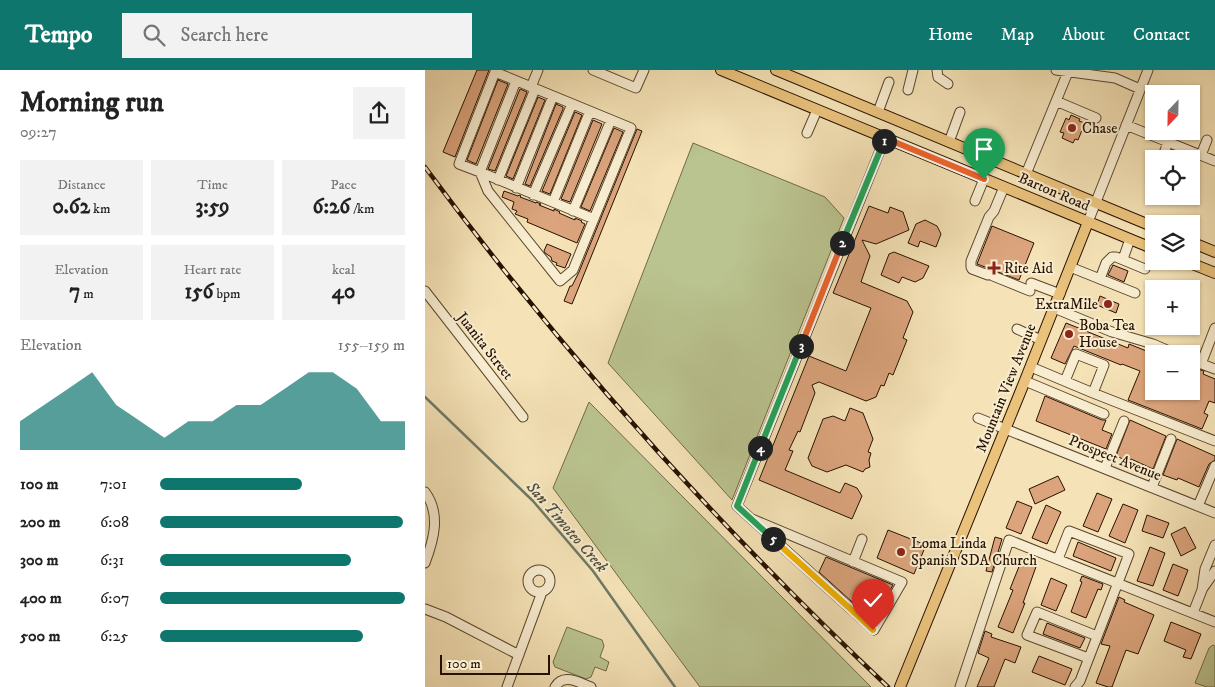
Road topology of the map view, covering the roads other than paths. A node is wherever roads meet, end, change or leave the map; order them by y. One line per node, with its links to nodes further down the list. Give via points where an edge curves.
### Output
1 (537, 70): 15 (street)
2 (593, 70): 3 (street, via 637,88)
3 (644, 70)
4 (721, 70): 21 (main road, Barton Road)
5 (777, 70): 23 (main road, Barton Road)
6 (937, 70): 14 (street, via 938,77)
7 (1056, 70): 10 (street)
8 (1148, 70): 17 (street, Mountain View Avenue)
9 (495, 71): 12 (street); 36 (street, via 459,164)
10 (1067, 72): 17 (street, via 1115,78); 19 (street)
11 (913, 73): 16 (street)
12 (516, 81): 15 (street); 36 (street)
13 (889, 82): 23 (street)
14 (948, 84)
15 (533, 88): 18 (street); 39 (street)
16 (908, 90)
17 (1140, 90): 27 (street, Mountain View Avenue)
18 (553, 96): 20 (street); 41 (street)
19 (1055, 101): 25 (street); 37 (street)
20 (572, 104): 22 (street); 42 (street)
21 (817, 110): 28 (street); 29 (main road, Barton Road)
22 (590, 111): 26 (street); 44 (street)
23 (878, 112): 31 (main road, Barton Road)
24 (960, 112): 31 (street)
25 (1096, 118)
26 (611, 120): 46 (street); 47 (street, via 631,128)
27 (1125, 125): 32 (street); 45 (street, Mountain View Avenue)
28 (807, 133)
29 (885, 138): 38 (main road, Barton Road); 87 (street, via 737,506)
30 (1207, 140): 34 (street)
31 (949, 142): 37 (main road, Barton Road)
32 (1168, 142): 33 (street); 34 (street)
33 (1165, 150)
34 (1201, 155): 35 (street)
35 (1215, 161)
36 (480, 172): 39 (street); 47 (street, via 488,191 560,281 573,270)
37 (1026, 174): 45 (main road, Barton Road)
38 (984, 179): 40 (main road, Barton Road); 43 (street)
39 (498, 180): 41 (street)
40 (1004, 187): 48 (main road, Barton Road); 62 (street, via 971,261 972,269)
41 (516, 188): 42 (street)
42 (533, 195): 44 (street)
43 (975, 201)
44 (553, 202): 46 (street)
45 (1095, 202): 48 (street, Mountain View Avenue); 49 (main road, Barton Road)
46 (573, 210): 47 (street)
47 (594, 219)
48 (1088, 222): 50 (main road, Barton Road); 55 (main road, Mountain View Avenue)
49 (1145, 223)
50 (1130, 239): 51 (main road, Barton Road); 54 (street)
51 (1145, 245)
52 (1200, 246): 53 (main road)
53 (1215, 252)
54 (1123, 259): 57 (street); 59 (street, via 1111,257)
55 (1070, 267): 59 (street); 62 (main road, Mountain View Avenue)
56 (1200, 267): 58 (main road)
57 (1145, 269)
58 (1215, 273)
59 (1100, 279): 61 (street)
60 (425, 291): 75 (street, Juanita Street)
61 (1135, 293)
62 (1060, 294): 63 (main road, Mountain View Avenue)
63 (1054, 308): 66 (main road, Mountain View Avenue); 67 (street, via 1112,332)
64 (1215, 328): 68 (street)
65 (1017, 329): 66 (street)
66 (1041, 340): 69 (main road, Mountain View Avenue)
67 (1155, 345)
68 (1201, 364): 70 (street)
69 (1031, 367): 71 (street); 72 (main road, Mountain View Avenue)
70 (1215, 369)
71 (1065, 381): 73 (street); 73 (street, via 1076,354 1104,365)
72 (1025, 382): 74 (street); 78 (main road, Mountain View Avenue)
73 (1093, 393): 80 (street)
74 (1104, 414)
75 (523, 417)
76 (978, 418): 78 (street, Prospect Avenue)
77 (1124, 421): 82 (street)
78 (1006, 429): 82 (street, Prospect Avenue); 107 (main road, Mountain View Avenue)
79 (1171, 438): 83 (street)
80 (1215, 441)
81 (1215, 466): 85 (street)
82 (1105, 468): 83 (street, Prospect Avenue)
83 (1152, 487): 85 (street, Prospect Avenue)
84 (425, 492): 93 (street, via 435,518 433,540)
85 (1198, 506): 86 (street, Prospect Avenue)
86 (1215, 513)
87 (752, 519): 92 (street); 92 (street, via 873,630 902,582)
88 (862, 539): 92 (street)
89 (1215, 545): 90 (street)
90 (1212, 558): 96 (street, via 1205,569)
91 (1057, 560): 95 (street); 95 (street, via 1069,531 1129,554); 108 (street, via 1009,540)
92 (853, 562)
93 (425, 563)
94 (1215, 571): 96 (street)
95 (1117, 583): 99 (street); 101 (street)
96 (1202, 590): 99 (street)
97 (542, 592): 102 (street)
98 (425, 609): 102 (street)
99 (1193, 613): 100 (street)
100 (1215, 622)
101 (1097, 636): 103 (street); 103 (street, via 1037,612 1027,635)
102 (519, 655): 104 (street)
103 (1088, 658): 109 (street)
104 (507, 687)
105 (555, 687): 106 (street, via 567,678)
106 (591, 687)
107 (900, 687)
108 (960, 687)
109 (1075, 687)

